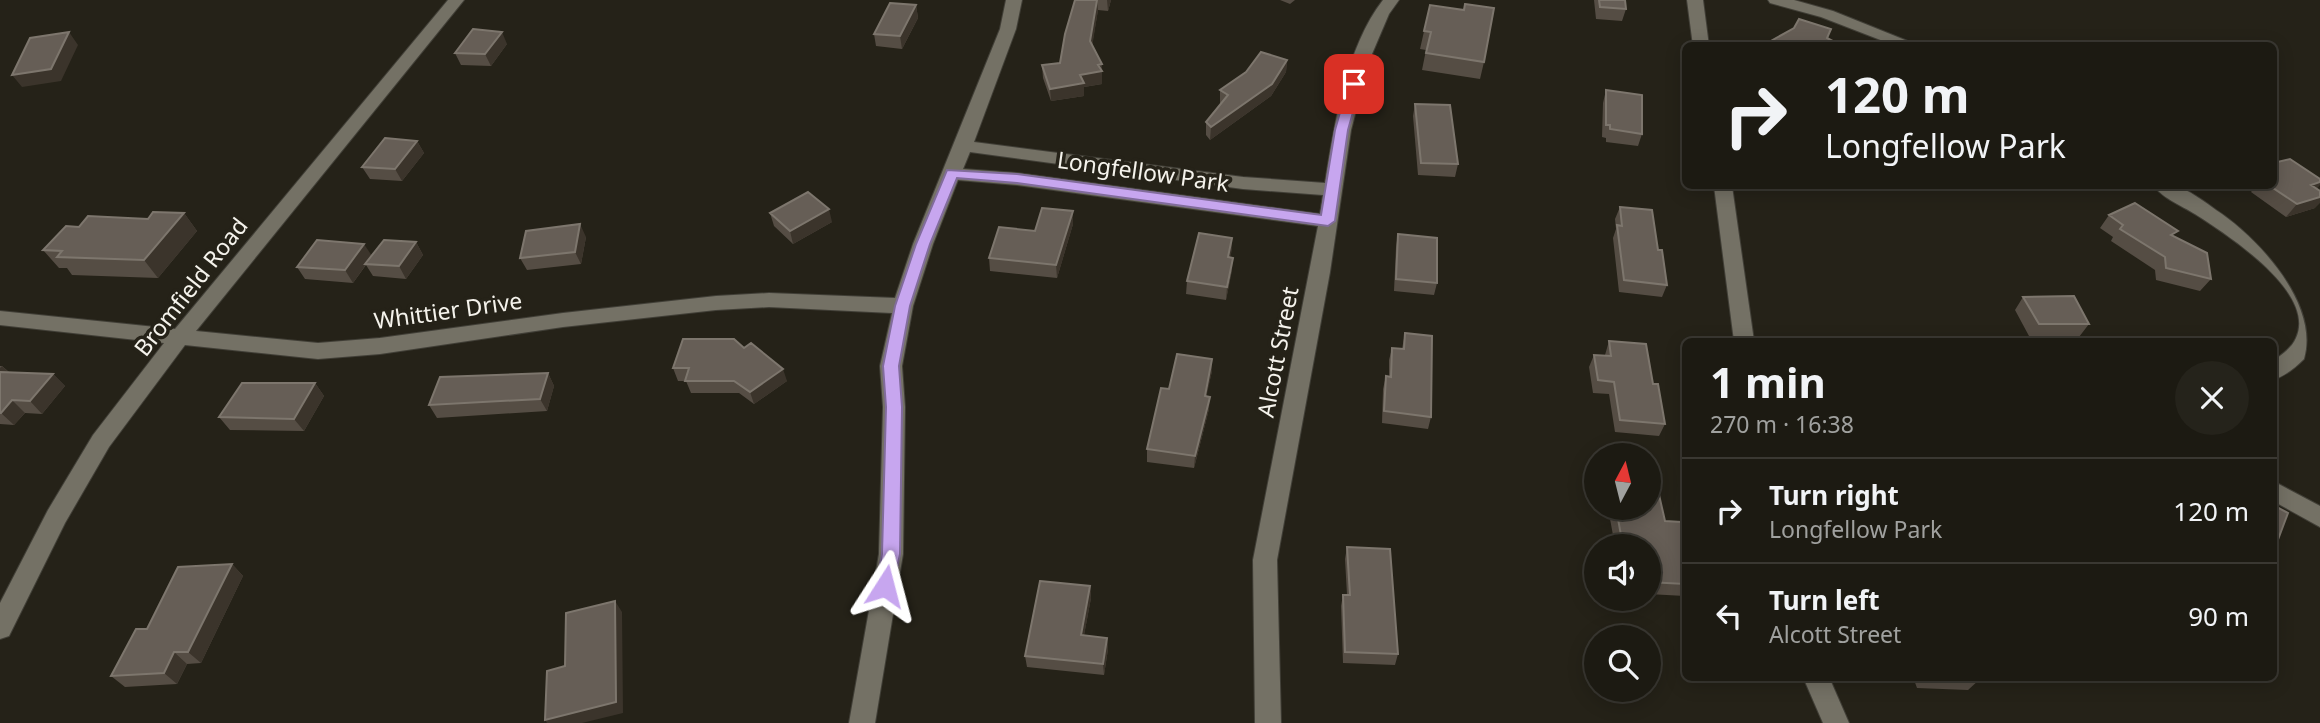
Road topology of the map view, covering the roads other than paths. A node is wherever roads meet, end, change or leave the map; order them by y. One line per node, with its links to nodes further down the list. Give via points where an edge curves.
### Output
1 (456, 0): 16 (street, Bromfield Road)
2 (1014, 0): 8 (street, via 1008,29)
3 (1391, 0): 12 (street, Alcott Street, via 1361,61 1342,130)
4 (1695, 0): 6 (street)
5 (1776, 0): 7 (street, via 1827,13)
6 (1700, 42)
7 (1902, 42)
8 (964, 146): 9 (street); 12 (street, Longfellow Park, via 1244,183)
9 (952, 174): 13 (street, Longfellow Park); 14 (street)
10 (1723, 189): 17 (street)
11 (2168, 189): 18 (street, via 2228,226 2284,270 2305,301 2308,333 2295,356)
12 (1333, 190): 13 (street, Alcott Street)
13 (1328, 221): 24 (street, Alcott Street, via 1265,560)
14 (903, 306): 16 (street, Whittier Drive, via 769,300 716,303 318,351); 23 (street, via 891,366 891,554)
15 (0, 318): 16 (street, Whittier Drive)
16 (179, 338): 21 (street, Bromfield Road, via 101,441)
17 (1744, 338)
18 (2277, 369)
19 (2277, 492): 20 (street)
20 (2320, 517)
21 (0, 628)
22 (1818, 681): 25 (street)
23 (862, 723)
24 (1268, 723)
25 (1836, 723)

